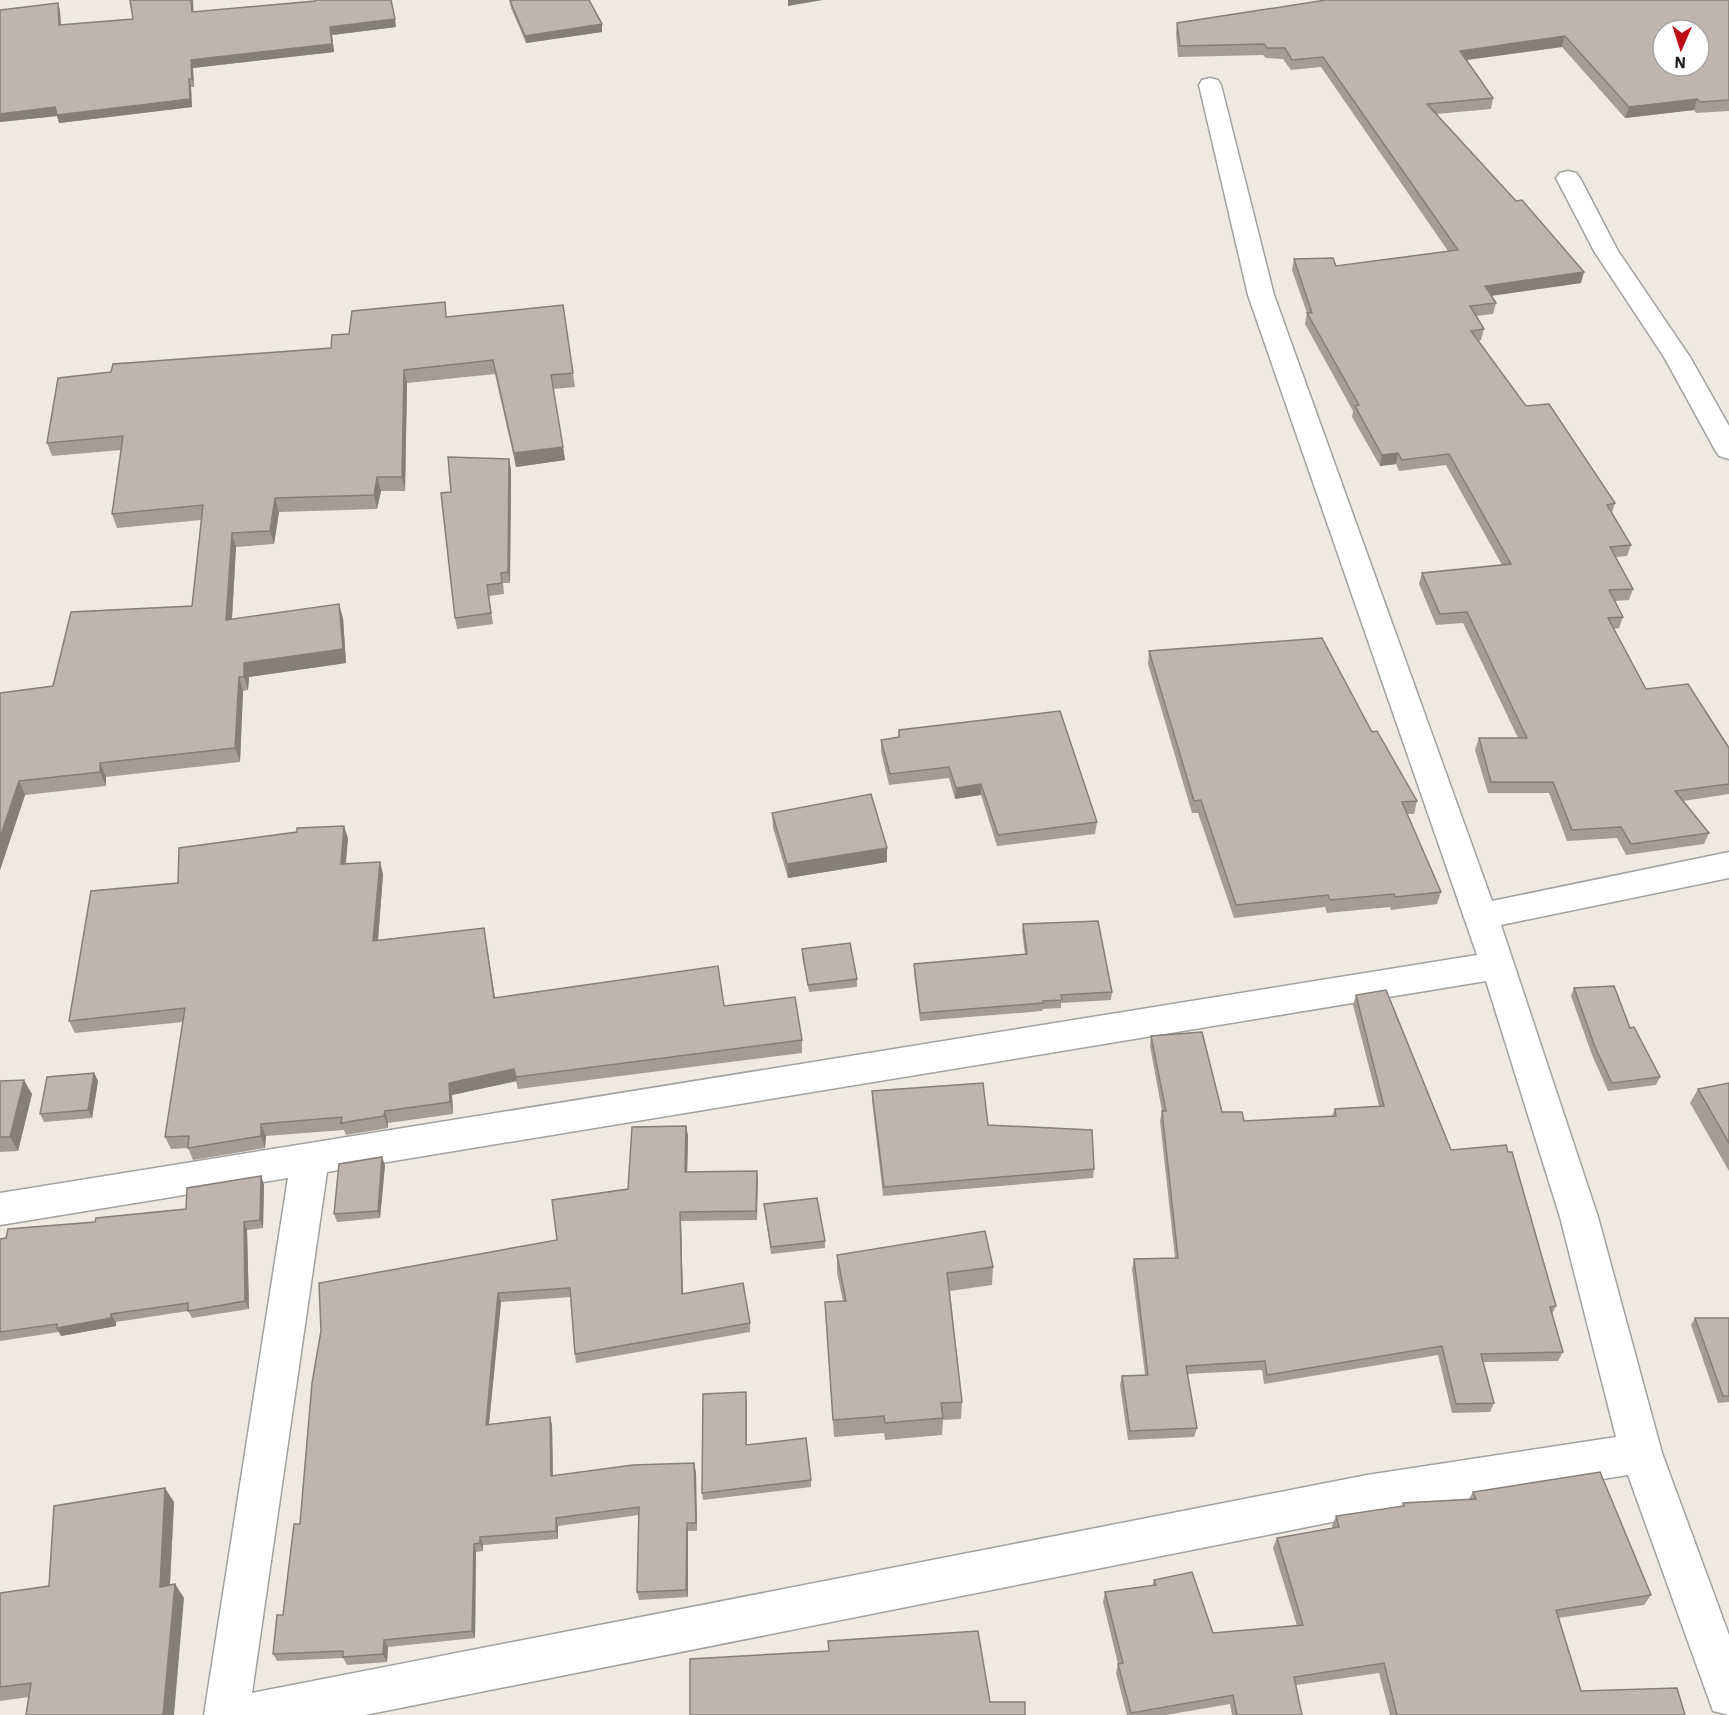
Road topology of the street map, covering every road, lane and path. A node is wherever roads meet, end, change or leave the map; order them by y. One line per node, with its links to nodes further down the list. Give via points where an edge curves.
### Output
1 (1210, 85): 5 (street, via 1261,295)
2 (1568, 178): 3 (street, via 1606,251 1677,357)
3 (1729, 450)
4 (1729, 865): 5 (street)
5 (1481, 916): 6 (street)
6 (1498, 965): 7 (street); 9 (street, via 1579,1217)
7 (310, 1159): 8 (street); 11 (street)
8 (0, 1209)
9 (1641, 1453): 10 (street); 12 (street, via 1367,1495)
10 (1729, 1695)
11 (226, 1715)
12 (252, 1715)

